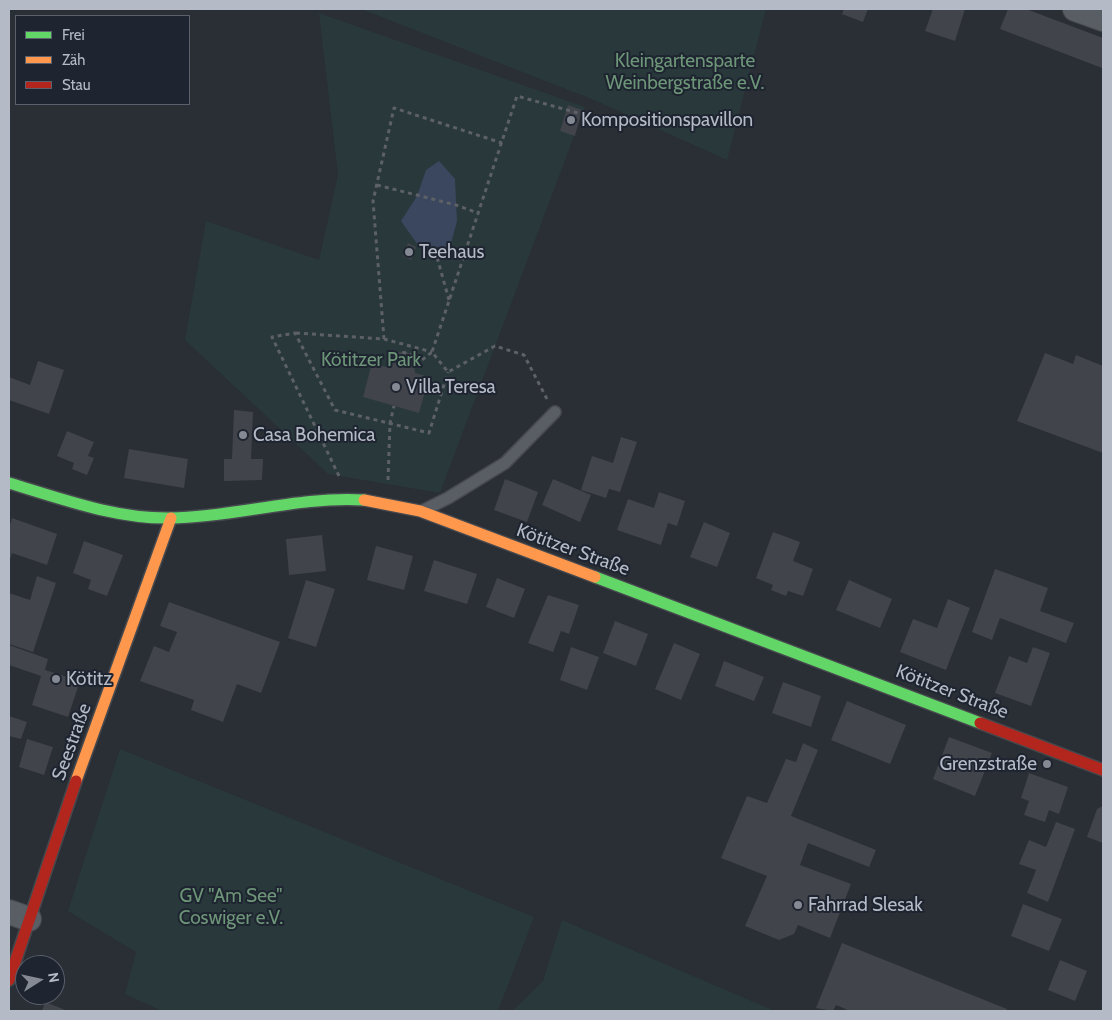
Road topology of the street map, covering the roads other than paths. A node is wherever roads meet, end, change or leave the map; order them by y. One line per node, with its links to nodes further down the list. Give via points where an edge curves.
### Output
1 (1075, 9): 2 (street)
2 (1103, 19)
3 (555, 412): 5 (lane, via 505,463)
4 (9, 483): 6 (street, Kötitzer Straße, via 96,510)
5 (420, 512): 6 (street, Kötitzer Straße, via 385,503 341,501); 7 (street, Kötitzer Straße)
6 (172, 518): 8 (street, Seestraße)
7 (1103, 770)
8 (19, 915): 9 (street, Seestraße)
9 (9, 980)

